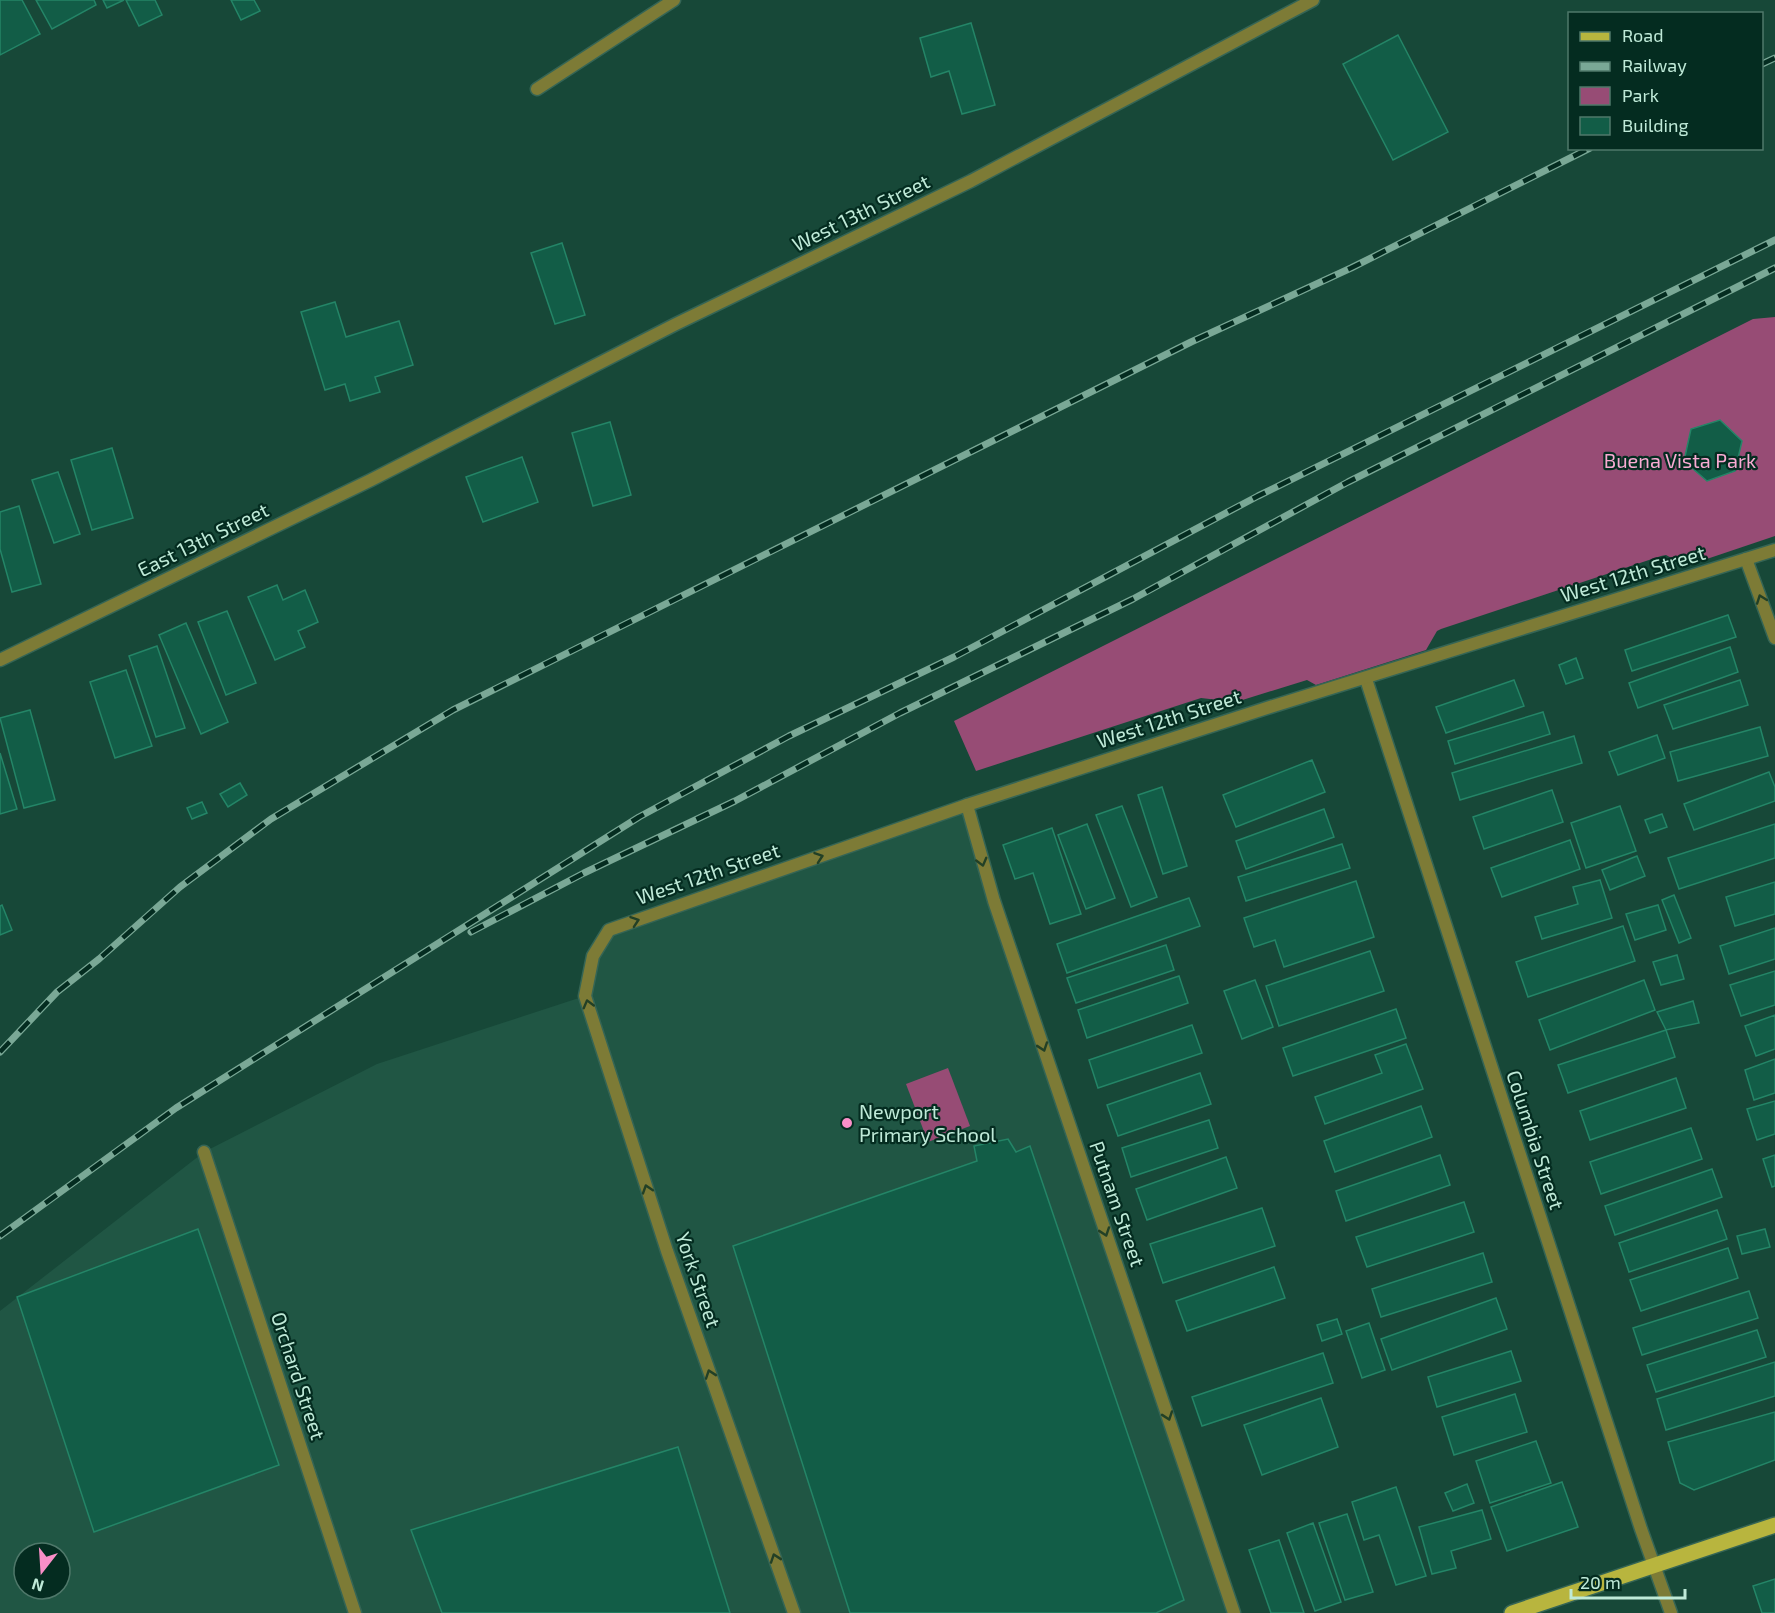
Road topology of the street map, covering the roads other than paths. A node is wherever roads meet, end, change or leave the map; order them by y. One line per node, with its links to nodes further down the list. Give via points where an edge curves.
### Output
1 (674, 0): 3 (street)
2 (1313, 0): 4 (street, West 13th Street, via 971,182 687,319)
3 (537, 89)
4 (423, 454): 8 (street, East 13th Street)
5 (1775, 550): 6 (street, West 12th Street)
6 (1746, 559): 7 (street, one-way to 6); 9 (street, West 12th Street)
7 (1775, 638)
8 (0, 660)
9 (1366, 679): 10 (street, West 12th Street); 14 (street, Columbia Street)
10 (967, 805): 11 (street, West 12th Street, one-way to 10, via 609,930); 17 (street, Putnam Street, one-way to 17, via 997,912)
11 (593, 956): 16 (street, York Street, one-way to 11, via 667,1251 585,996)
12 (204, 1152): 15 (street, Orchard Street)
13 (1775, 1525): 14 (main road)
14 (1655, 1565): 18 (main road); 19 (street, Columbia Street)
15 (355, 1613)
16 (794, 1613)
17 (1234, 1613)
18 (1512, 1613)
19 (1671, 1613)

